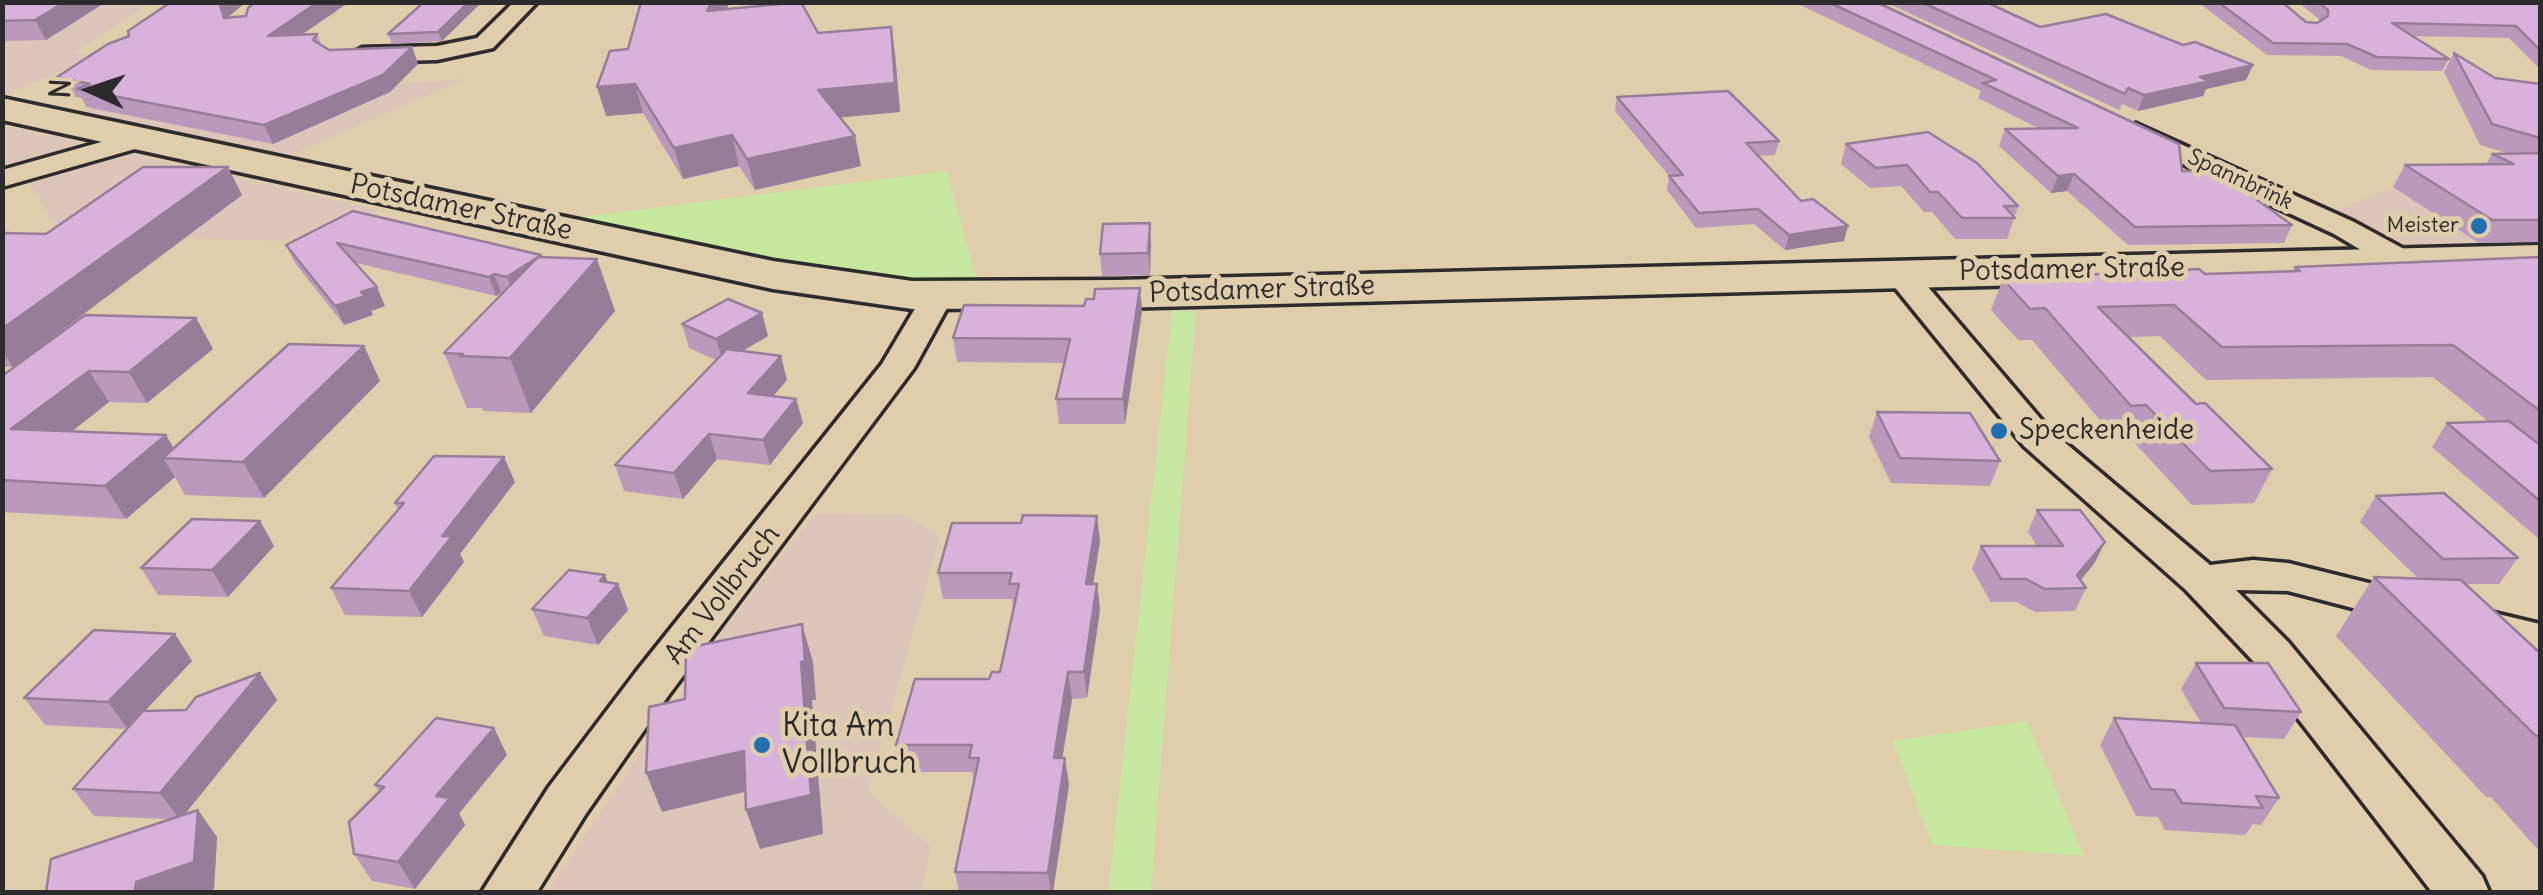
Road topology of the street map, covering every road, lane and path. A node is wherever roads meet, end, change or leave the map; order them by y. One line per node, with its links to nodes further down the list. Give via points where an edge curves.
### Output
1 (527, 2): 2 (street, via 486,43 438,53)
2 (336, 56)
3 (2, 109): 5 (street, Potsdamer Straße)
4 (2104, 116): 8 (street, Spannbrink)
5 (140, 139): 6 (street); 10 (street, Potsdamer Straße, via 773,276)
6 (2, 179)
7 (2540, 258): 8 (street, Potsdamer Straße)
8 (2404, 262): 9 (street, Potsdamer Straße)
9 (1900, 274): 10 (street, Potsdamer Straße); 11 (street, via 2046,448)
10 (937, 296): 13 (street, Am Vollbruch, via 897,368 652,684)
11 (2201, 580): 12 (street, via 2288,577); 14 (street, via 2322,712)
12 (2540, 640)
13 (508, 892)
14 (2464, 892)

